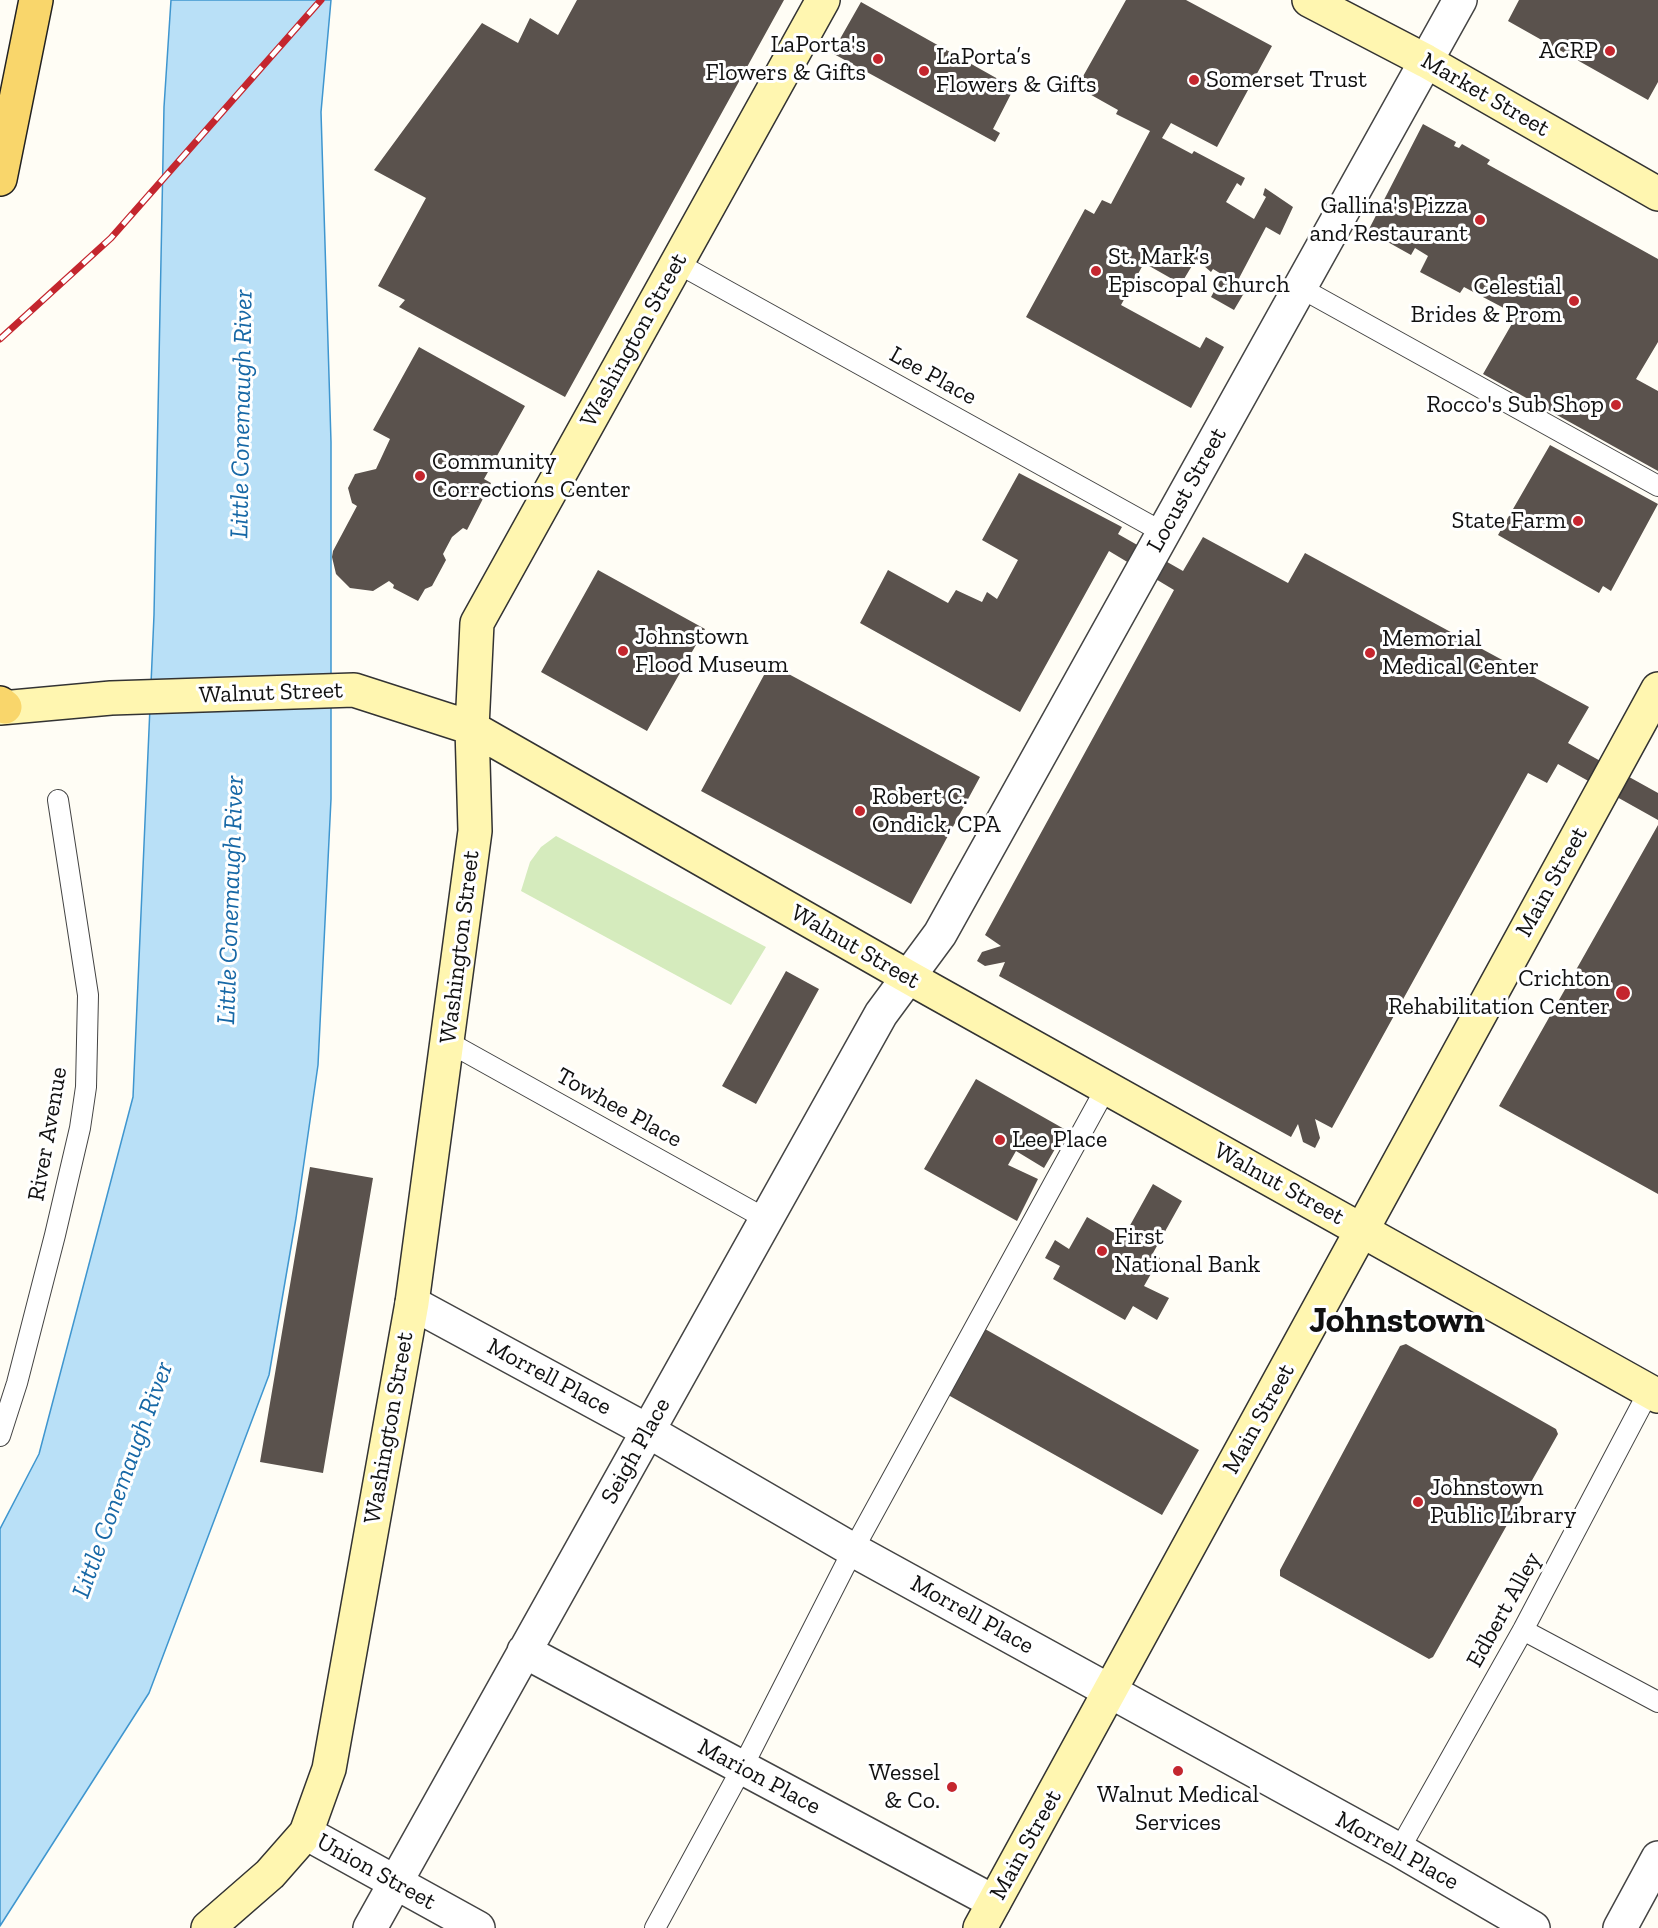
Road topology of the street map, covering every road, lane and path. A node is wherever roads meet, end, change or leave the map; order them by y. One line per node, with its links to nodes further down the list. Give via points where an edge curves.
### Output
1 (36, 0): 6 (main road)
2 (823, 0): 8 (street, Washington Street)
3 (1310, 0): 5 (street, Market Street)
4 (1460, 0): 5 (street, Locust Street)
5 (1426, 61): 7 (street, Market Street); 9 (street, Locust Street)
6 (0, 179)
7 (1658, 194)
8 (677, 263): 11 (lane, Lee Place); 14 (street, Washington Street, via 477,623)
9 (1299, 287): 10 (lane); 11 (street, Locust Street)
10 (1658, 486)
11 (1164, 533): 16 (street, Locust Street, via 940,934)
12 (1658, 689): 20 (street, Main Street)
13 (2, 706): 14 (street, Walnut Street, via 111,698 354,690)
14 (472, 729): 16 (street, Walnut Street); 17 (street, Washington Street, via 475,831)
15 (58, 800): 24 (lane, River Avenue, via 88,995 86,1087 55,1235)
16 (910, 978): 18 (street, Walnut Street); 19 (street, Seigh Place, via 881,1014)
17 (448, 1042): 19 (lane, Towhee Place); 21 (street, Washington Street)
18 (1106, 1088): 20 (street, Walnut Street); 25 (lane)
19 (766, 1219): 23 (street, Seigh Place)
20 (1362, 1230): 22 (street, Walnut Street); 28 (street, Main Street)
21 (412, 1303): 23 (street, Morrell Place); 31 (street, Washington Street, via 328,1769)
22 (1654, 1393): 26 (lane, Edbert Alley)
23 (648, 1431): 25 (street, Morrell Place); 27 (street, Seigh Place)
24 (0, 1436)
25 (853, 1550): 28 (street, Morrell Place); 30 (lane)
26 (1523, 1630): 29 (lane); 32 (lane, Edbert Alley)
27 (524, 1652): 30 (street, Marion Place); 34 (street, Seigh Place)
28 (1110, 1692): 32 (street, Morrell Place); 35 (street, Main Street)
29 (1658, 1702)
30 (742, 1768): 35 (street, Marion Place); 39 (lane)
31 (306, 1833): 34 (street, Union Street); 36 (street, Washington Street, via 270,1874)
32 (1399, 1850): 40 (street, Morrell Place)
33 (1658, 1858): 41 (street)
34 (396, 1883): 37 (street, Seigh Place); 38 (street, Union Street)
35 (987, 1915)
36 (208, 1928)
37 (370, 1928)
38 (477, 1928)
39 (655, 1928)
40 (1533, 1928)
41 (1620, 1928)

